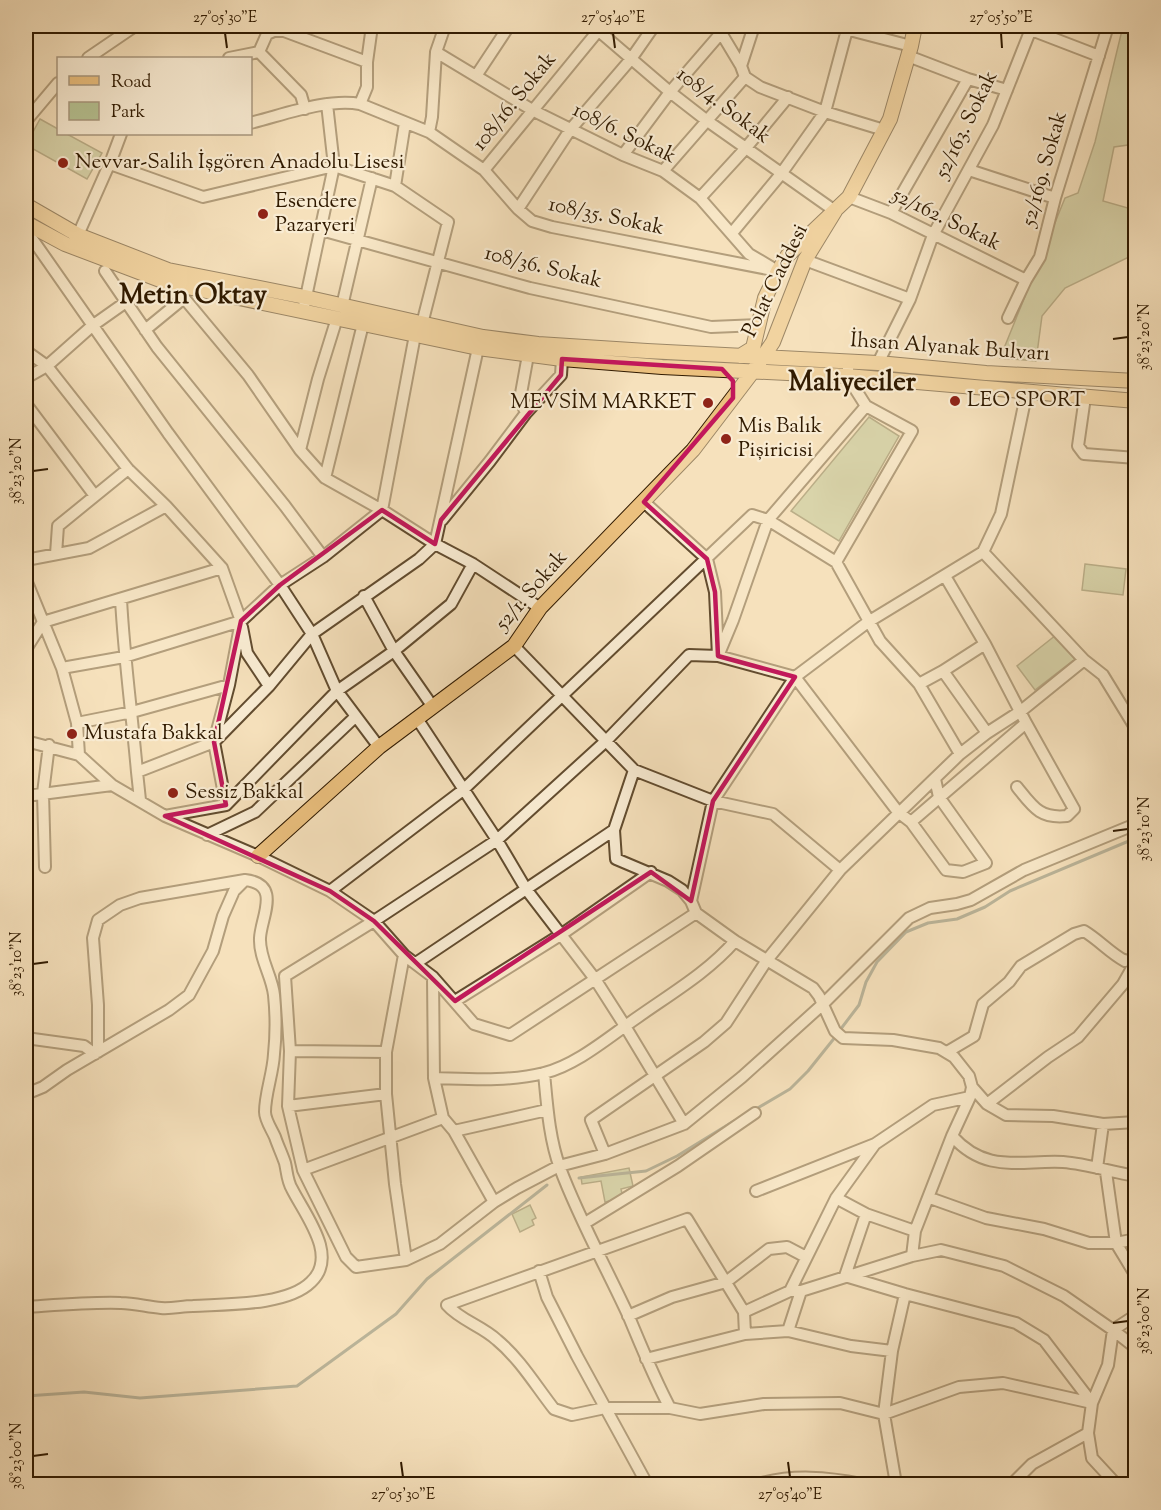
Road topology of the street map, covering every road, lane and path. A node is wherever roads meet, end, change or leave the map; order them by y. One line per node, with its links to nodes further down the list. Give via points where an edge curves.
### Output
1 (135, 26): 19 (street)
2 (372, 26): 22 (street)
3 (446, 26): 17 (street)
4 (509, 26): 24 (street)
5 (654, 26): 21 (street)
6 (754, 26): 23 (street)
7 (834, 26): 12 (street)
8 (915, 26): 15 (main road, Polat Caddesi)
9 (1108, 26): 18 (street, 52/169. Sokak)
10 (1026, 27): 18 (street); 28 (street, 52/163. Sokak)
11 (596, 28): 21 (street, 108/4. Sokak); 34 (street, 108/16. Sokak)
12 (847, 28): 15 (street); 35 (street)
13 (719, 29): 23 (street); 29 (street)
14 (268, 30): 16 (street); 22 (street, via 284,31)
15 (910, 51): 26 (street); 41 (main road, Polat Caddesi)
16 (259, 52): 20 (street); 33 (street, via 301,95)
17 (436, 52): 24 (street, 108/6. Sokak); 42 (street)
18 (1099, 56): 56 (street, 52/169. Sokak)
19 (89, 57)
20 (234, 57)
21 (631, 59): 29 (street, 108/4. Sokak); 40 (street)
22 (367, 62): 32 (street, via 367,87)
23 (741, 66): 25 (street)
24 (476, 76): 34 (street, 108/6. Sokak)
25 (745, 77): 30 (street); 36 (street)
26 (968, 79): 28 (street); 60 (street)
27 (57, 84): 37 (street)
28 (1007, 90): 49 (street, 52/163. Sokak)
29 (670, 92): 36 (street, 108/4. Sokak); 45 (street)
30 (788, 97): 35 (street); 44 (street)
31 (327, 104): 32 (street, 108/35. Sokak); 33 (street, 108/35. Sokak); 47 (street)
32 (360, 104): 39 (street, 108/35. Sokak)
33 (305, 109): 38 (street, 108/35. Sokak)
34 (534, 111): 40 (street, 108/6. Sokak); 48 (street, 108/16. Sokak)
35 (825, 112): 41 (street); 51 (street)
36 (706, 120): 44 (street, 108/4. Sokak); 50 (street)
37 (26, 121)
38 (252, 122)
39 (405, 123): 42 (street, 108/35. Sokak); 53 (street)
40 (570, 130): 45 (street, 108/6. Sokak); 58 (street)
41 (884, 130): 54 (main road, Polat Caddesi)
42 (429, 132): 48 (street, 108/35. Sokak)
43 (121, 135): 46 (street)
44 (746, 149): 51 (street, 108/4. Sokak); 55 (street)
45 (623, 155): 50 (street, 108/6. Sokak)
46 (110, 164): 47 (street, via 203,197); 65 (street)
47 (334, 166): 52 (street); 63 (street)
48 (484, 170): 58 (street, 108/35. Sokak)
49 (969, 170): 56 (street); 66 (street, 52/163. Sokak)
50 (663, 171): 55 (street, 108/6. Sokak)
51 (781, 174): 59 (street, 108/4. Sokak); 64 (street)
52 (372, 178): 53 (street); 67 (street)
53 (395, 186): 69 (street, via 448,222)
54 (849, 196): 59 (main road, Polat Caddesi); 60 (street, 52/162. Sokak)
55 (700, 198): 64 (street, 108/6. Sokak)
56 (1055, 198): 72 (street, 52/169. Sokak, via 1040,257)
57 (26, 205): 65 (main road)
58 (518, 209): 71 (street, 108/35. Sokak, via 532,221 552,227)
59 (835, 211): 68 (main road, Polat Caddesi); 71 (main road, Polat Caddesi, via 788,255)
60 (891, 213): 66 (street, 52/162. Sokak)
61 (26, 223): 75 (main road, via 65,244 168,283)
62 (26, 230): 79 (street)
63 (321, 230): 67 (street, 108/36. Sokak); 75 (street)
64 (732, 233): 71 (street, 108/6. Sokak, via 749,254)
65 (78, 235): 75 (main road, via 168,270)
66 (933, 235): 72 (street, 52/162. Sokak); 73 (street, 52/163. Sokak)
67 (358, 240): 69 (street, 108/36. Sokak); 76 (street)
68 (805, 260): 73 (street); 83 (main road, Polat Caddesi)
69 (439, 262): 80 (street, 108/36. Sokak, via 530,288 711,327); 82 (street)
70 (105, 271): 74 (street)
71 (778, 271): 80 (main road, Polat Caddesi, via 765,298)
72 (1026, 280): 77 (street, 52/169. Sokak)
73 (910, 299): 90 (street, 52/163. Sokak)
74 (126, 302): 79 (street); 81 (street)
75 (304, 304): 76 (main road)
76 (339, 312): 78 (main road); 82 (main road); 104 (street)
77 (1008, 318)
78 (363, 324): 82 (main road); 107 (street)
79 (92, 326): 91 (street); 125 (street)
80 (759, 326): 89 (main road, Polat Caddesi)
81 (145, 330): 104 (street, via 184,298 248,375); 117 (street)
82 (419, 330): 84 (main road, İhsan Alyanak Bulvarı); 89 (main road, Polat Caddesi, via 538,344); 111 (street)
83 (773, 342): 87 (main road); 89 (main road, Polat Caddesi)
84 (478, 348): 86 (main road, İhsan Alyanak Bulvarı); 112 (street)
85 (26, 351): 91 (street)
86 (528, 354): 88 (main road, İhsan Alyanak Bulvarı); 103 (street, via 520,399)
87 (781, 358): 89 (main road, İhsan Alyanak Bulvarı); 93 (main road, İhsan Alyanak Bulvarı)
88 (562, 359): 92 (main road, İhsan Alyanak Bulvarı); 103 (street, via 561,375)
89 (757, 359): 92 (main road, İhsan Alyanak Bulvarı); 93 (main road, İhsan Alyanak Bulvarı, via 772,371); 99 (main road, 52/1. Sokak)
90 (878, 363): 93 (main road, İhsan Alyanak Bulvarı); 95 (main road, İhsan Alyanak Bulvarı)
91 (47, 366): 94 (street); 106 (street)
92 (722, 369): 99 (main road, via 733,381)
93 (848, 369): 97 (main road, İhsan Alyanak Bulvarı); 102 (street)
94 (26, 378)
95 (1136, 381)
96 (26, 382): 101 (street)
97 (1027, 391): 98 (main road, İhsan Alyanak Bulvarı); 115 (street, via 1002,514)
98 (1085, 397): 100 (main road, İhsan Alyanak Bulvarı); 105 (street, via 1078,446 1084,454)
99 (733, 398): 109 (main road, 52/1. Sokak, via 693,450)
100 (1136, 400)
101 (26, 402): 108 (street)
102 (866, 406): 113 (street); 120 (street, via 912,431)
103 (526, 413): 112 (street)
104 (300, 450): 107 (street)
105 (1136, 458)
106 (128, 469): 108 (street); 110 (street)
107 (325, 478): 111 (street)
108 (95, 496): 116 (street, via 58,526)
109 (644, 502): 118 (street); 128 (main road, 52/1. Sokak)
110 (166, 506): 116 (street, via 89,548); 122 (street)
111 (382, 510): 114 (street); 117 (street)
112 (441, 520): 114 (street)
113 (768, 520): 118 (street, via 752,515); 120 (street); 137 (street)
114 (435, 544): 121 (street); 126 (street)
115 (983, 552): 123 (street); 139 (street)
116 (56, 554): 119 (street)
117 (323, 557): 125 (street)
118 (707, 559): 137 (street, via 715,592); 147 (street)
119 (26, 560)
120 (836, 562): 131 (street)
121 (473, 564): 128 (street); 136 (street, via 451,604)
122 (222, 567): 127 (street); 129 (street)
123 (945, 576): 131 (street); 133 (street)
124 (26, 580): 130 (street)
125 (280, 585): 129 (street); 132 (street)
126 (364, 596): 132 (street); 136 (street)
127 (121, 599): 130 (street); 138 (street)
128 (540, 608): 134 (main road, 52/1. Sokak)
129 (241, 621): 138 (street); 144 (street); 145 (street, via 247,653)
130 (43, 622): 135 (street); 140 (street)
131 (868, 622): 142 (street); 143 (street)
132 (312, 634): 145 (street); 146 (street)
133 (984, 644): 141 (street); 149 (street)
134 (514, 646): 147 (street); 148 (main road, 52/1. Sokak)
135 (26, 649)
136 (394, 651): 146 (street); 148 (street)
137 (718, 656): 142 (street); 157 (street, via 689,655)
138 (124, 657): 140 (street); 150 (street)
139 (1084, 660): 149 (street); 155 (street, via 1102,675)
140 (62, 668): 153 (street)
141 (943, 671): 143 (street); 156 (street)
142 (795, 677): 175 (street); 177 (street)
143 (919, 684): 162 (street)
144 (229, 685): 150 (street); 159 (street)
145 (269, 686): 159 (street)
146 (337, 691): 151 (street); 176 (street)
147 (562, 696): 157 (street); 170 (street)
148 (433, 707): 152 (main road, 52/1. Sokak)
149 (1021, 711): 154 (street); 156 (street)
150 (132, 712): 153 (street); 165 (street)
151 (355, 717): 161 (street); 182 (street, via 255,812)
152 (418, 720): 161 (main road, 52/1. Sokak); 170 (street)
153 (77, 723): 163 (street)
154 (1026, 723): 168 (street, via 1074,809 1067,816 1046,815); 173 (street)
155 (1136, 729)
156 (987, 733): 162 (street)
157 (607, 740): 164 (street); 183 (street)
158 (26, 741): 160 (street)
159 (214, 742): 165 (street); 176 (street)
160 (49, 746): 163 (street); 171 (street)
161 (379, 747): 184 (main road, 52/1. Sokak)
162 (960, 754): 166 (street)
163 (79, 755): 167 (street)
164 (634, 770): 175 (street); 181 (street)
165 (137, 772): 174 (street)
166 (934, 779): 173 (street); 177 (street)
167 (112, 785): 171 (street); 174 (street)
168 (1017, 787)
169 (26, 790): 171 (street)
170 (463, 790): 183 (street); 190 (street)
171 (43, 792): 172 (street); 185 (street)
172 (26, 796)
173 (939, 797): 179 (street); 179 (street, via 986,863 963,872 946,870)
174 (140, 800): 178 (street)
175 (713, 801): 186 (street, via 773,814); 191 (street)
176 (226, 805): 178 (street)
177 (898, 812): 179 (street); 186 (street)
178 (165, 816): 182 (street)
179 (911, 822)
180 (1136, 824): 203 (street, via 1024,870 971,900 930,908 909,918)
181 (614, 830): 187 (street, via 616,859); 189 (street)
182 (207, 835): 184 (street)
183 (497, 840): 189 (street); 193 (street)
184 (258, 856): 190 (street)
185 (45, 867)
186 (840, 870): 198 (street)
187 (651, 872): 191 (street); 194 (street)
188 (245, 880): 209 (street, via 234,891 213,951 189,995); 209 (street, via 140,898 120,905 98,920 93,938); 252 (street, via 263,887 267,897 260,937 274,994 275,1031 264,1115 284,1161 290,1187 320,1244 321,1270 310,1284 294,1293 236,1305 163,1308 98,1303)
189 (526, 889): 194 (street); 199 (street)
190 (330, 891): 193 (street)
191 (690, 901): 192 (street)
192 (696, 913): 195 (street); 201 (street)
193 (374, 921): 196 (street); 206 (street, via 285,976)
194 (562, 934): 201 (street); 202 (street)
195 (735, 941): 198 (street); 204 (street, via 708,967)
196 (404, 955): 199 (street); 207 (street)
197 (1136, 959): 208 (street, via 1125,961 1113,955 1084,931 1074,934 1021,966 984,1004 974,1036); 216 (street, via 1123,984 1078,1037)
198 (767, 960): 203 (street, via 813,988); 211 (street, via 726,1023)
199 (416, 963): 200 (street)
200 (434, 977): 202 (street); 212 (street)
201 (595, 979): 202 (street, via 510,1035 474,1024); 204 (street)
202 (455, 1001)
203 (823, 1004): 208 (street, via 839,1034 911,1042); 222 (street)
204 (626, 1026): 210 (street, via 599,1046); 211 (street)
205 (26, 1038): 209 (street, via 84,1046)
206 (290, 1052): 207 (street); 217 (street)
207 (386, 1052): 215 (street)
208 (947, 1052): 213 (street, via 962,1065)
209 (97, 1053): 214 (street)
210 (544, 1073): 212 (street, via 490,1079); 218 (street)
211 (655, 1076): 222 (street); 228 (street, via 591,1120)
212 (434, 1078): 220 (street)
213 (971, 1092): 216 (street); 225 (street); 227 (street, via 933,1105)
214 (26, 1094)
215 (386, 1094): 217 (street); 226 (street)
216 (987, 1104): 223 (street, via 1006,1115 1053,1116)
217 (288, 1106): 230 (street)
218 (547, 1110): 224 (street); 229 (street)
219 (755, 1113): 238 (street)
220 (444, 1118): 224 (street); 226 (street)
221 (1136, 1122): 223 (street)
222 (684, 1124): 228 (street)
223 (1103, 1124): 231 (street)
224 (454, 1131): 236 (street)
225 (952, 1136): 231 (street, via 973,1155 1007,1164 1064,1162); 235 (street)
226 (390, 1138): 230 (street); 245 (street)
227 (875, 1144): 233 (street); 234 (street)
228 (604, 1154): 229 (street)
229 (559, 1166): 236 (street); 238 (street)
230 (303, 1170): 245 (street, via 339,1246 356,1267)
231 (1101, 1170): 232 (street); 241 (street)
232 (1136, 1176)
233 (756, 1191)
234 (836, 1198): 237 (street); 244 (street)
235 (930, 1198): 239 (street); 241 (street, via 986,1218 1089,1243)
236 (494, 1202): 245 (street, via 440,1244)
237 (866, 1214): 239 (street); 247 (street)
238 (585, 1223): 242 (street)
239 (915, 1231): 243 (street)
240 (1136, 1239): 241 (street)
241 (1116, 1243): 248 (street)
242 (597, 1252): 246 (street); 249 (street, via 687,1219); 255 (street)
243 (912, 1256): 247 (street); 256 (street, via 941,1250 1004,1266 1064,1296)
244 (806, 1257): 249 (street, via 787,1247 769,1250); 250 (street)
245 (406, 1260)
246 (539, 1271): 263 (street, via 547,1297); 263 (street, via 447,1305 504,1346 554,1409 572,1415)
247 (845, 1276): 250 (street); 251 (street)
248 (1136, 1276)
249 (726, 1282): 253 (street); 255 (street, via 672,1297)
250 (795, 1291): 253 (street); 257 (street)
251 (905, 1294): 260 (street); 262 (street, via 1016,1323 1044,1340)
252 (26, 1307)
253 (744, 1312): 258 (street)
254 (1136, 1315): 256 (street)
255 (628, 1316): 261 (street)
256 (1113, 1330): 259 (street); 262 (street, via 1108,1365)
257 (788, 1331): 258 (street); 260 (street)
258 (745, 1334): 261 (street)
259 (1136, 1348)
260 (892, 1351): 265 (street)
261 (646, 1359): 264 (street)
262 (1092, 1403): 265 (street, via 1004,1383 959,1387); 266 (street)
263 (605, 1408): 264 (street); 268 (street)
264 (670, 1408): 265 (street, via 700,1414 764,1404 840,1403)
265 (884, 1414): 270 (street)
266 (1088, 1433): 271 (street, via 1032,1464); 272 (street, via 1092,1458)
267 (762, 1484): 269 (street, via 822,1477)
268 (647, 1485)
269 (862, 1485)
270 (896, 1485)
271 (1012, 1485)
272 (1116, 1485)

